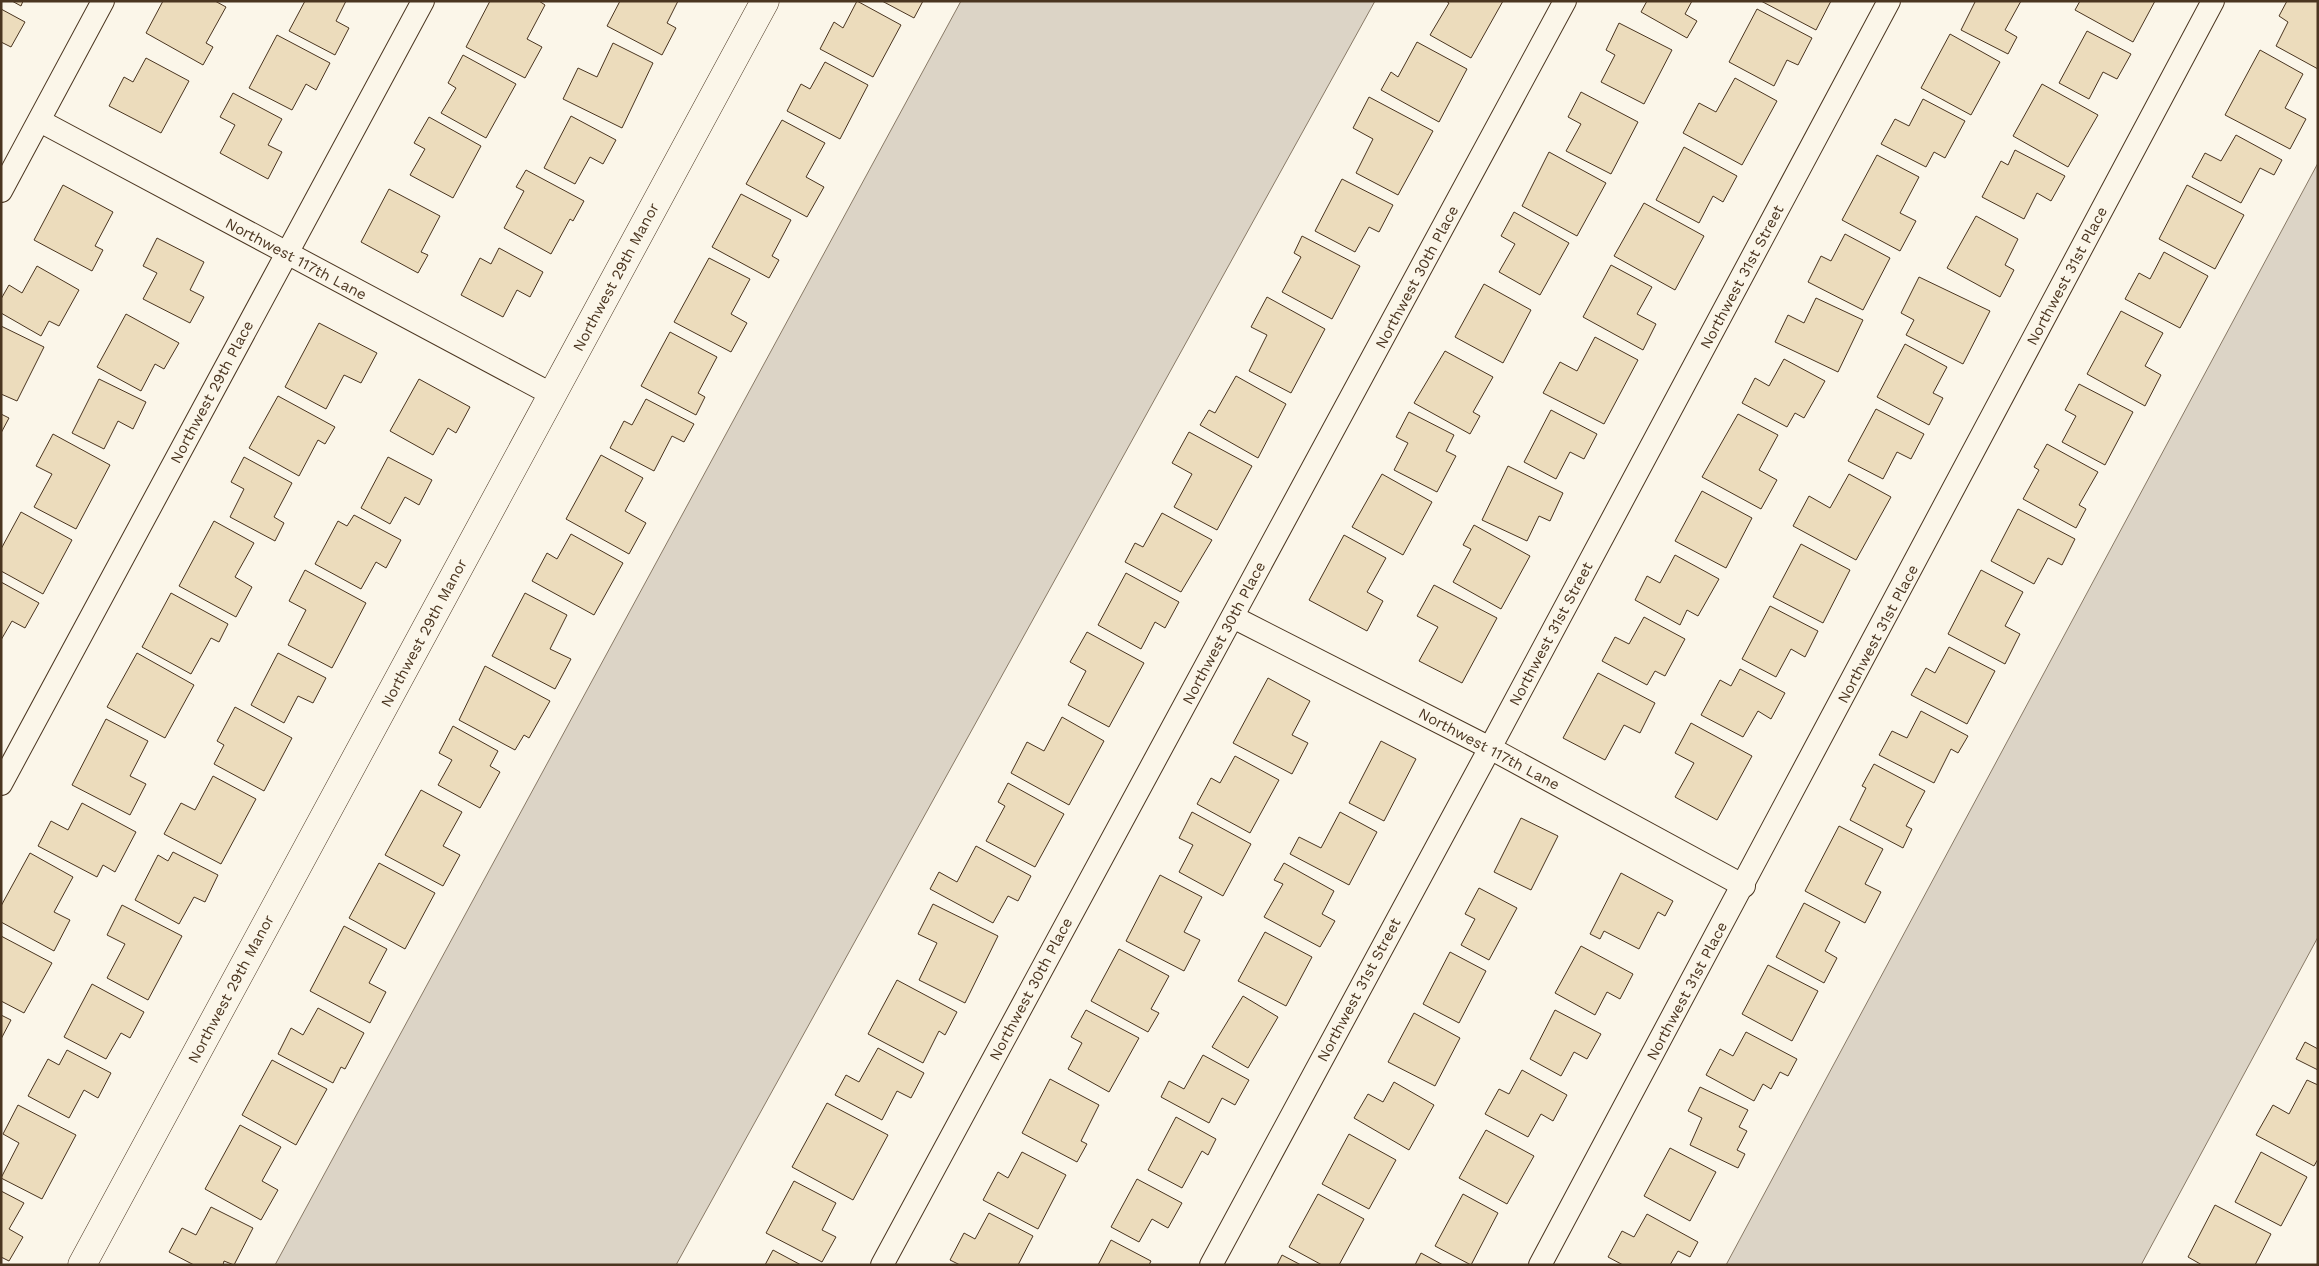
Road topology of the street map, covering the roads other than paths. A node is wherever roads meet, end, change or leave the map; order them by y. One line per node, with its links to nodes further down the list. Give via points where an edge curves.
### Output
1 (103, 1): 7 (street)
2 (423, 1): 9 (street, Northwest 29th Place)
3 (765, 1): 10 (street, Northwest 29th Manor)
4 (1565, 1): 11 (street, Northwest 30th Place)
5 (1889, 1): 12 (street, Northwest 31st Street)
6 (2213, 1): 14 (street, Northwest 31st Place)
7 (40, 121): 8 (street); 9 (street, Northwest 117th Lane)
8 (1, 191)
9 (287, 254): 10 (street, Northwest 117th Lane); 13 (street, Northwest 29th Place)
10 (553, 396): 15 (street, Northwest 29th Manor)
11 (1233, 617): 12 (street, Northwest 117th Lane); 16 (street, Northwest 30th Place)
12 (1490, 748): 14 (street, Northwest 117th Lane); 17 (street, Northwest 31st Street)
13 (1, 784)
14 (1744, 886): 18 (street, Northwest 31st Place)
15 (82, 1265)
16 (882, 1265)
17 (1211, 1265)
18 (1540, 1265)

